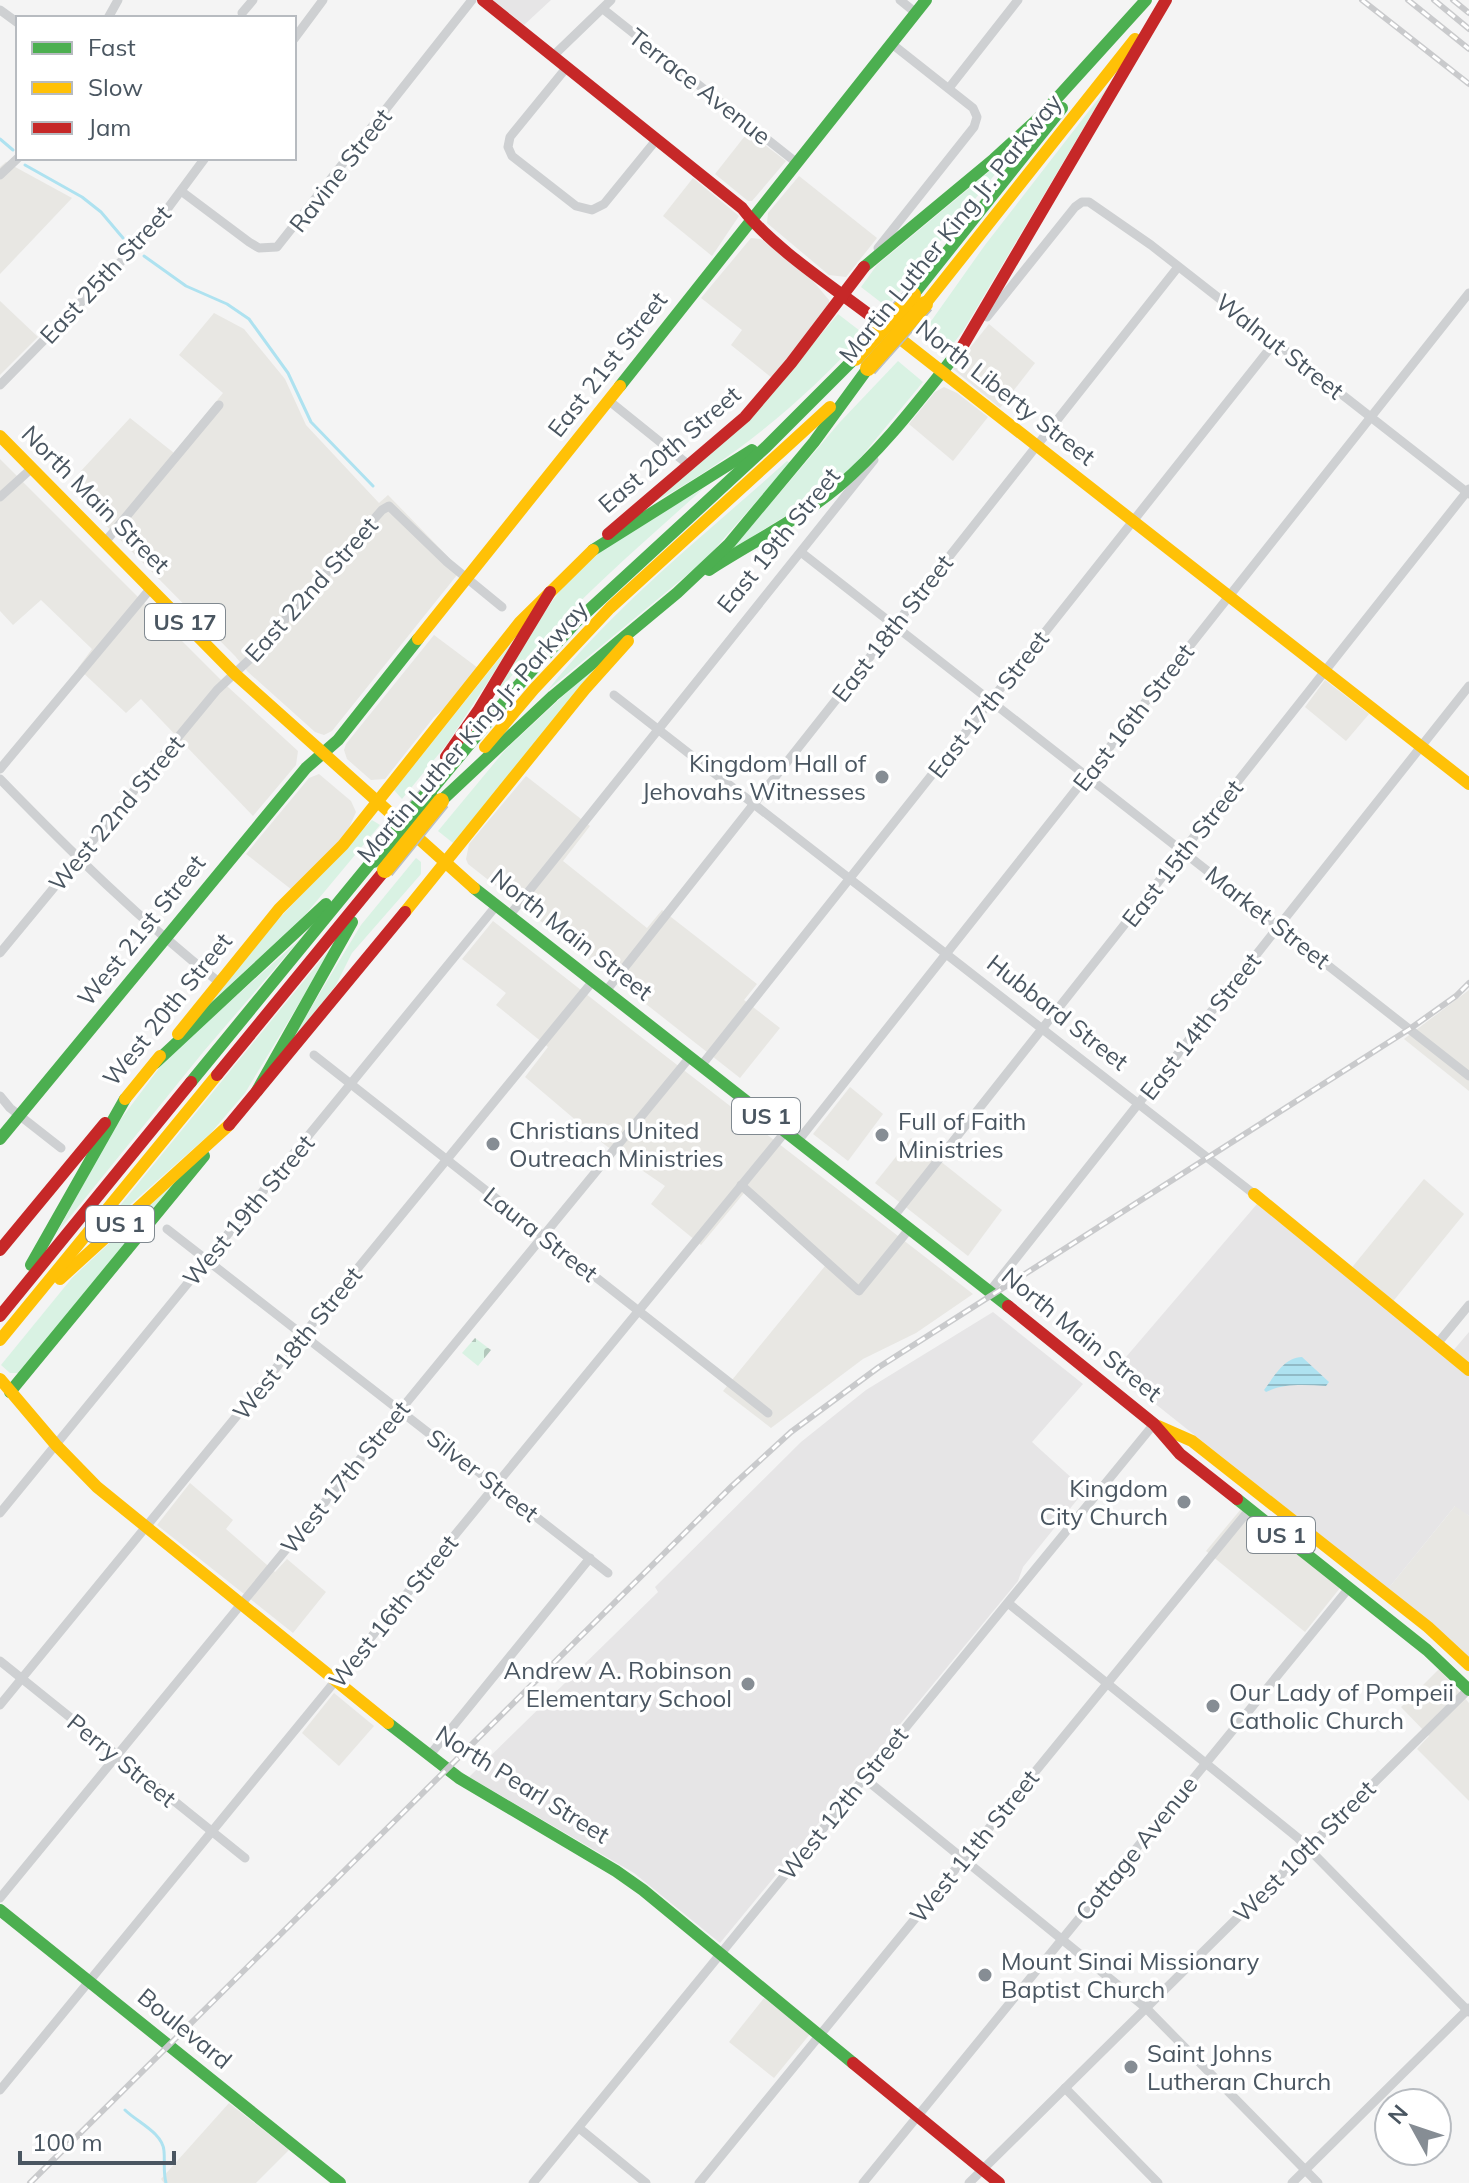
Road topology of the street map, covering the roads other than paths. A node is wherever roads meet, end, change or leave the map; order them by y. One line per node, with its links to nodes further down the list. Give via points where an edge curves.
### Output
1 (253, 0): 12 (street)
2 (323, 0): 13 (street)
3 (472, 0): 23 (street, Ravine Street, via 277,247 259,248)
4 (483, 0): 15 (main road, North Liberty Street)
5 (611, 0): 11 (street)
6 (900, 0): 10 (street)
7 (1018, 0): 17 (street)
8 (1147, 0): 26 (main road, via 1019,138); 30 (main road, Martin Luther King Jr. Parkway)
9 (1166, 0): 30 (main road, Martin Luther King Jr. Parkway); 32 (main road)
10 (921, 6): 14 (main road, East 21st Street)
11 (603, 9): 15 (street); 21 (street, Terrace Avenue)
12 (242, 13)
13 (296, 36)
14 (892, 44): 17 (street); 21 (main road, East 21st Street)
15 (553, 56): 16 (main road, North Liberty Street)
16 (567, 67): 18 (main road, North Liberty Street); 18 (street, via 510,137 512,156 576,206 592,210 604,204)
17 (949, 88): 26 (street, East 20th Street, via 973,108 974,127)
18 (657, 139): 25 (main road, North Liberty Street)
19 (16, 160): 22 (street)
20 (204, 160): 23 (street, East 25th Street)
21 (797, 163): 25 (main road, East 21st Street)
22 (0, 175)
23 (181, 191): 35 (street, East 25th Street, via 151,231)
24 (1089, 202): 27 (street, Walnut Street); 32 (street, East 19th Street, via 1075,207)
25 (751, 220): 29 (main road, North Liberty Street); 36 (main road, East 21st Street)
26 (864, 267): 29 (main road, East 20th Street)
27 (1178, 267): 31 (street, Walnut Street); 41 (street, East 18th Street)
28 (1469, 293): 38 (street, East 16th Street)
29 (844, 295): 34 (main road, North Liberty Street); 43 (main road, East 20th Street, via 755,406)
30 (919, 299): 33 (main road, Martin Luther King Jr. Parkway, bridge)
31 (1275, 342): 38 (street, Walnut Street); 47 (street, East 17th Street)
32 (962, 347): 34 (main road, East 19th Street)
33 (862, 363): 42 (main road, Martin Luther King Jr. Parkway); 54 (main road, via 814,442 745,525); 70 (main road, Martin Luther King Jr. Parkway, via 796,439 584,634)
34 (942, 371): 39 (main road, East 19th Street); 41 (main road, North Liberty Street)
35 (0, 385)
36 (608, 400): 43 (street); 51 (main road, East 21st Street)
37 (219, 405): 48 (street)
38 (1370, 417): 45 (street, Walnut Street); 55 (street, East 16th Street)
39 (902, 423): 50 (street, East 19th Street); 54 (main road, via 830,493)
40 (0, 436): 44 (main road, North Main Street / US 17)
41 (1036, 446): 47 (main road, North Liberty Street); 57 (street, East 18th Street)
42 (766, 447): 49 (main road, via 748,451); 70 (main road, Martin Luther King Jr. Parkway, via 577,621 516,688)
43 (690, 466): 49 (main road, East 20th Street)
44 (32, 468): 46 (street); 48 (main road, North Main Street / US 17)
45 (1468, 492): 58 (street, East 15th Street)
46 (0, 497)
47 (1132, 521): 55 (main road, North Liberty Street); 62 (street, East 17th Street)
48 (105, 542): 52 (main road, North Main Street / US 17)
49 (593, 550): 53 (main road, East 20th Street)
50 (802, 553): 57 (street, Market Street); 63 (street, East 19th Street, via 789,562)
51 (466, 579): 56 (street); 59 (street, East 22nd Street, via 389,506); 65 (main road, East 21st Street)
52 (151, 588): 59 (main road, North Main Street / US 17); 66 (street)
53 (550, 592): 70 (main road, via 446,757); 71 (main road, East 20th Street)
54 (677, 593): 70 (main road); 75 (main road, via 593,680)
55 (1228, 596): 58 (main road, North Liberty Street); 67 (street, East 16th Street)
56 (502, 607)
57 (894, 625): 62 (street, Market Street); 72 (street, East 18th Street)
58 (1325, 672): 64 (main road, North Liberty Street); 73 (street, East 15th Street)
59 (235, 674): 65 (main road, North Main Street / US 17); 74 (street, West 22nd Street)
60 (1469, 686): 64 (street, East 14th Street)
61 (614, 695): 63 (street, Hubbard Street)
62 (991, 700): 67 (street, Market Street); 77 (street, East 17th Street)
63 (657, 728): 72 (street, Hubbard Street); 78 (street, East 19th Street)
64 (1421, 747): 69 (main road, North Liberty Street); 79 (street, East 14th Street)
65 (322, 754): 71 (main road, North Main Street / US 17); 80 (main road, West 21st Street)
66 (0, 769)
67 (1086, 776): 73 (street, Market Street); 82 (street, East 16th Street)
68 (0, 779): 74 (street)
69 (1469, 784)
70 (434, 794): 76 (main road, Martin Luther King Jr. Parkway, bridge)
71 (375, 802): 75 (main road, North Main Street / US 1); 83 (main road, West 20th Street)
72 (753, 804): 77 (street, Hubbard Street); 84 (street, East 18th Street)
73 (1183, 851): 79 (street, Market Street); 85 (street, East 15th Street)
74 (78, 859): 80 (street); 81 (street, West 22nd Street)
75 (445, 864): 78 (main road, North Main Street / US 1); 91 (main road, US 1)
76 (375, 867): 88 (main road, via 337,892); 91 (main road, via 351,924); 110 (main road, Martin Luther King Jr. Parkway); 113 (main road, Martin Luther King Jr. Parkway)
77 (849, 879): 82 (street, Hubbard Street); 87 (street, East 17th Street)
78 (502, 911): 84 (main road, North Main Street / US 1); 90 (street, West 19th Street)
79 (1279, 926): 89 (street, Market Street); 94 (street, East 14th Street)
80 (164, 939): 83 (street); 95 (main road, West 21st Street)
81 (0, 953)
82 (945, 954): 85 (street, Hubbard Street); 97 (street, East 16th Street)
83 (220, 983): 88 (main road, West 20th Street)
84 (599, 986): 87 (main road, North Main Street / US 1); 100 (street, West 18th Street)
85 (1041, 1029): 94 (street, Hubbard Street); 103 (street, East 15th Street)
86 (314, 1055): 90 (street, Laura Street)
87 (695, 1061): 97 (main road, North Main Street / US 1); 106 (street, West 17th Street)
88 (155, 1063): 93 (main road, West 20th Street)
89 (1469, 1076)
90 (352, 1085): 100 (street, Laura Street); 108 (street, West 19th Street)
91 (257, 1091): 96 (main road, US 1)
92 (0, 1096): 95 (street)
93 (125, 1099): 107 (main road, West 20th Street); 110 (main road)
94 (1137, 1105): 102 (street, Hubbard Street); 109 (street, East 14th Street)
95 (20, 1115): 98 (main road, West 21st Street); 99 (street)
96 (229, 1125): 113 (main road, US 1); 118 (main road)
97 (792, 1136): 101 (street, West 16th Street); 103 (main road, North Main Street / US 1)
98 (0, 1139)
99 (61, 1148)
100 (447, 1160): 106 (street, Laura Street); 114 (street, West 18th Street)
101 (741, 1185): 104 (street, via 859,1291); 112 (street, West 16th Street)
102 (1254, 1194): 116 (main road, Hubbard Street)
103 (894, 1216): 104 (main road, North Main Street / US 1)
104 (910, 1228): 109 (main road, North Main Street / US 1)
105 (167, 1229): 108 (street, Silver Street)
106 (544, 1235): 112 (street, Laura Street); 119 (street, West 17th Street)
107 (0, 1250)
108 (207, 1260): 114 (street, Silver Street); 122 (street, West 19th Street)
109 (990, 1291): 121 (main road, North Main Street / US 1)
110 (19, 1292): 113 (main road, Martin Luther King Jr. Parkway / US 1)
111 (1469, 1305): 116 (street)
112 (638, 1311): 120 (street, Laura Street); 123 (street, West 16th Street)
113 (5, 1318): 115 (main road, Martin Luther King Jr. Parkway / US 1)
114 (303, 1335): 119 (street, Silver Street); 126 (street, West 18th Street)
115 (0, 1340)
116 (1437, 1344): 117 (main road, Hubbard Street)
117 (1469, 1370)
118 (5, 1386): 122 (main road, North Pearl Street)
119 (399, 1410): 123 (street, Silver Street); 131 (street, West 17th Street)
120 (768, 1413)
121 (1154, 1424): 124 (main road, North Main Street / US 1, via 1180,1454); 130 (street, West 12th Street); 133 (main road, North Main Street / US 1, via 1192,1441)
122 (56, 1445): 125 (street, West 19th Street); 126 (main road, North Pearl Street)
123 (495, 1485): 127 (street, Silver Street); 135 (street, West 16th Street)
124 (1249, 1510): 129 (main road, North Main Street / US 1); 136 (street, West 11th Street)
125 (0, 1513)
126 (145, 1528): 131 (main road, North Pearl Street); 134 (street, West 18th Street)
127 (590, 1558): 128 (street, Silver Street); 140 (street)
128 (608, 1573)
129 (1349, 1588): 137 (main road, North Main Street / US 1); 141 (street, Cottage Avenue)
130 (1008, 1603): 136 (street); 142 (street, West 12th Street)
131 (241, 1605): 135 (main road, North Pearl Street); 139 (street, West 17th Street)
132 (0, 1661): 134 (street, Perry Street)
133 (1469, 1665)
134 (22, 1679): 138 (street, West 18th Street); 139 (street, Perry Street)
135 (335, 1681): 140 (main road, North Pearl Street); 143 (street, West 16th Street)
136 (1107, 1683): 141 (street); 146 (street, West 11th Street)
137 (1469, 1689): 144 (street, West 10th Street)
138 (0, 1705)
139 (116, 1755): 143 (street, Perry Street); 147 (street, West 17th Street)
140 (429, 1756): 150 (main road, North Pearl Street, via 616,1871)
141 (1206, 1763): 144 (street); 149 (street, Cottage Avenue)
142 (864, 1778): 146 (street); 150 (street, West 12th Street)
143 (212, 1832): 145 (street, Perry Street); 151 (street, West 16th Street)
144 (1307, 1848): 152 (street, West 10th Street); 153 (street)
145 (245, 1858)
146 (964, 1859): 149 (street); 154 (street, West 11th Street)
147 (0, 1898)
148 (0, 1910): 151 (main road, Boulevard)
149 (1062, 1939): 152 (street); 157 (street, Cottage Avenue)
150 (721, 1953): 154 (main road, North Pearl Street); 158 (street, West 12th Street)
151 (89, 1982): 156 (street, West 16th Street); 161 (main road, Boulevard)
152 (1146, 2008): 155 (street, West 10th Street); 160 (street)
153 (1468, 2010): 160 (street)
154 (820, 2034): 157 (main road, North Pearl Street); 164 (street, West 11th Street)
155 (1065, 2088): 159 (street, West 10th Street); 168 (street)
156 (0, 2090)
157 (919, 2115): 159 (main road, North Pearl Street); 165 (street, Cottage Avenue)
158 (579, 2128): 162 (street, West 12th Street); 163 (street)
159 (984, 2168): 166 (street, West 10th Street); 167 (main road, North Pearl Street)
160 (1306, 2170): 169 (street); 170 (street)
161 (340, 2183)
162 (533, 2183)
163 (646, 2183)
164 (699, 2183)
165 (863, 2183)
166 (969, 2183)
167 (999, 2183)
168 (1158, 2183)
169 (1292, 2183)
170 (1318, 2183)

